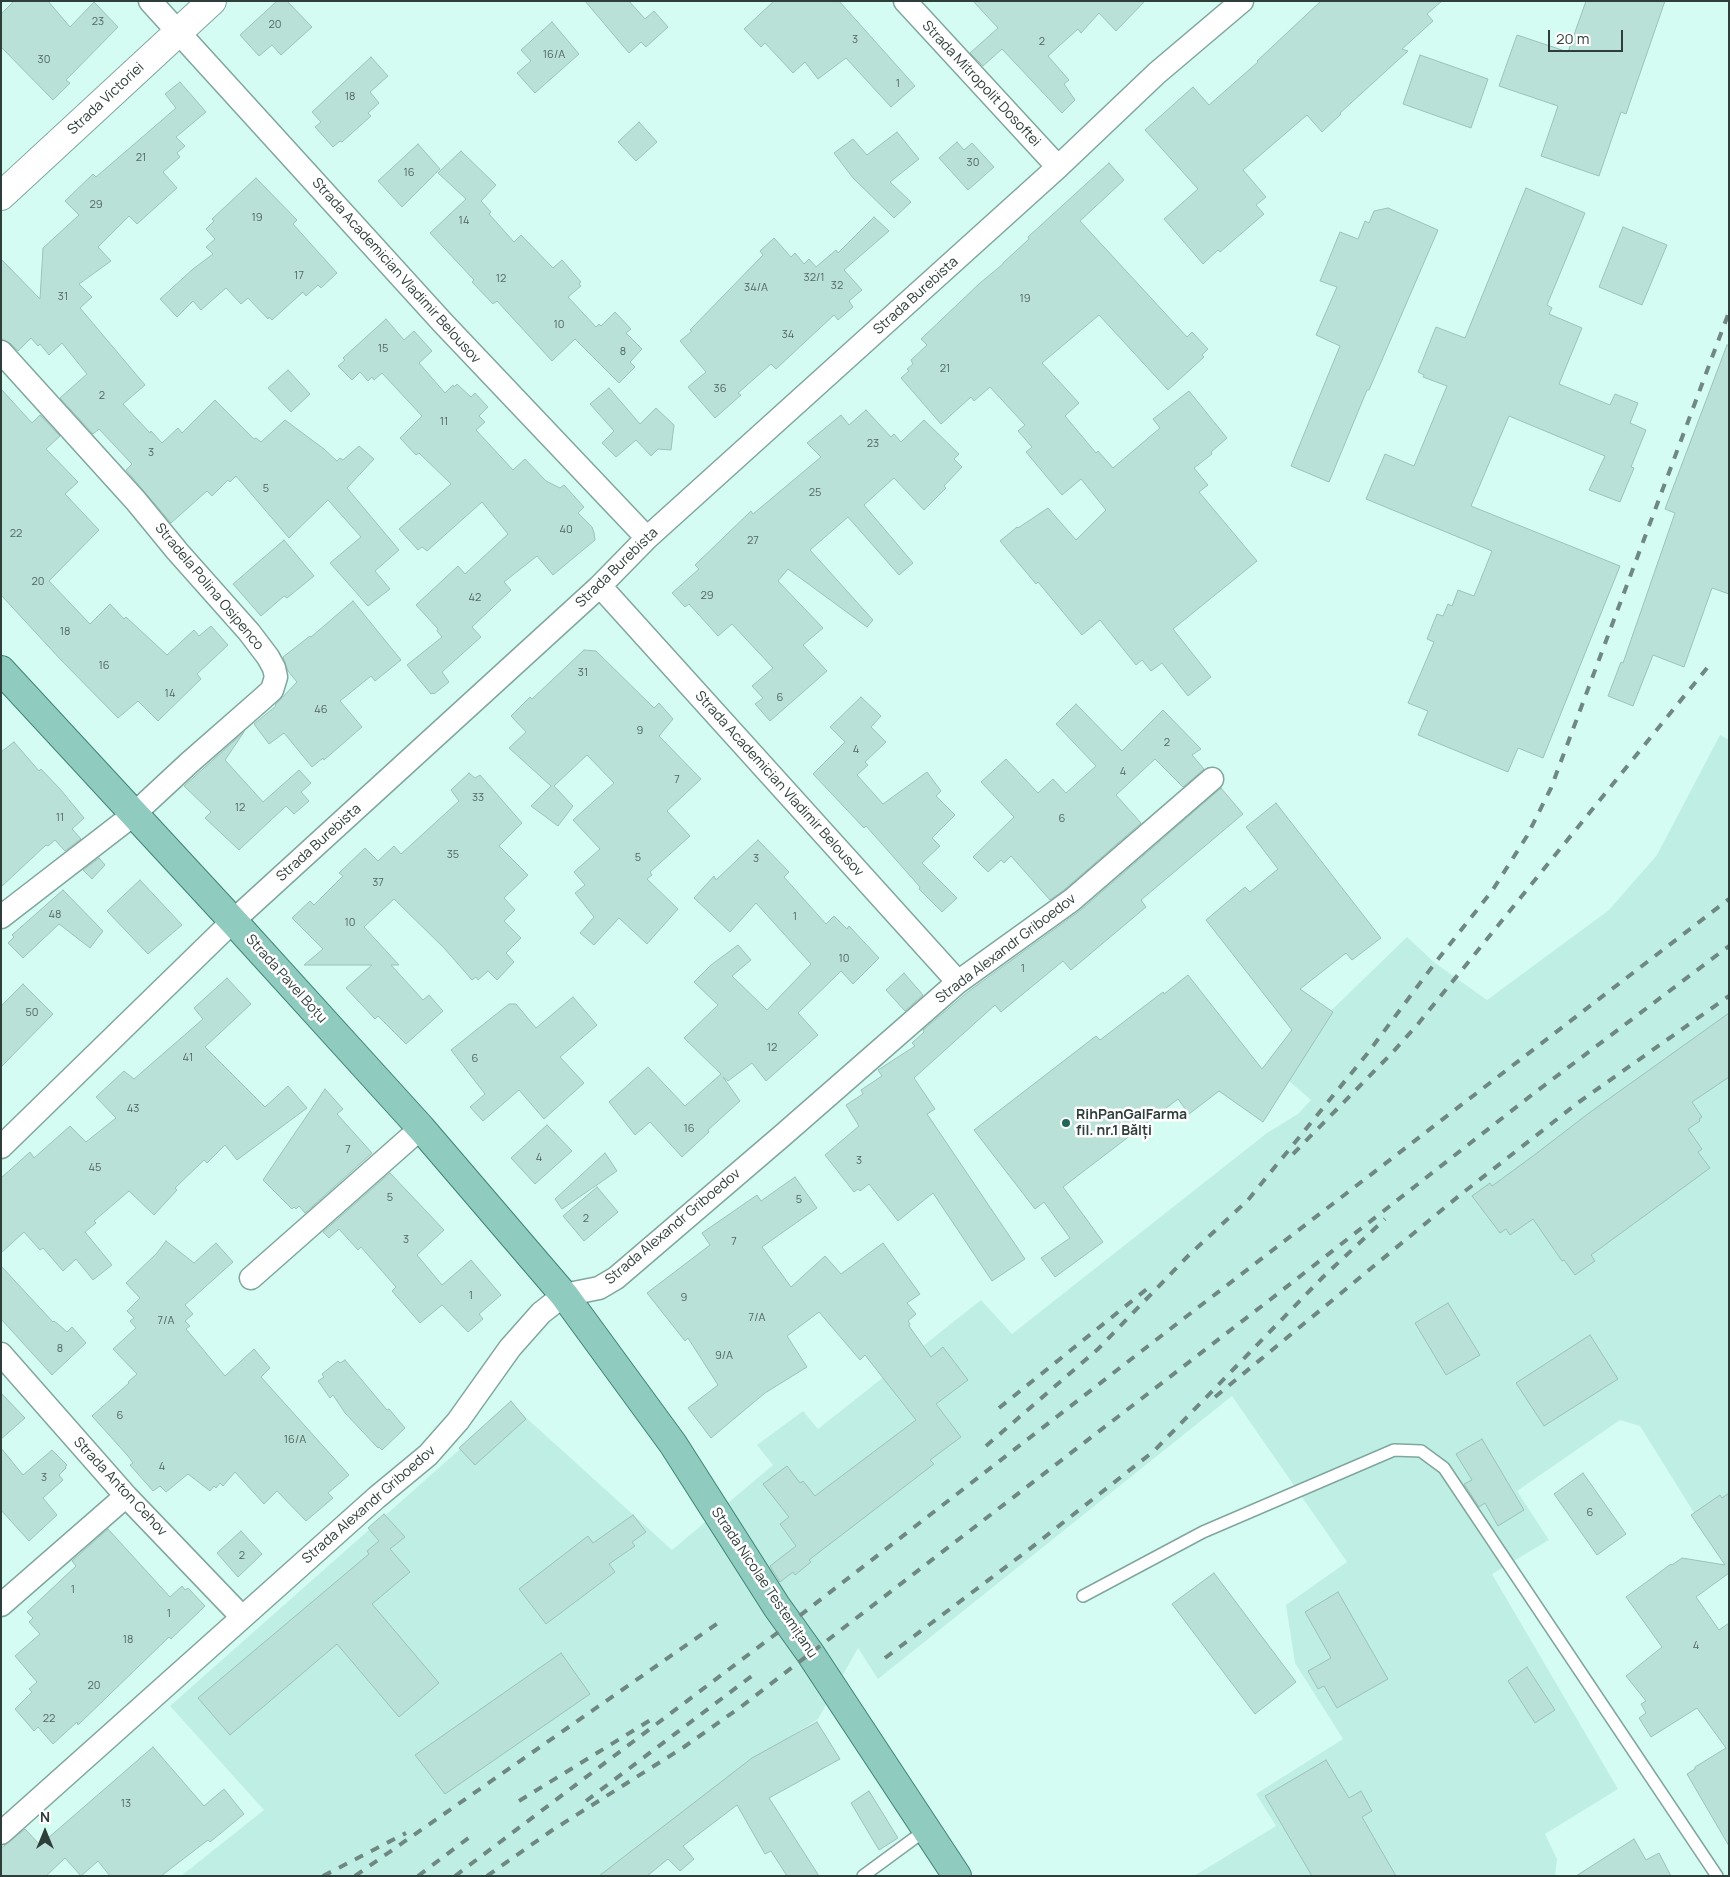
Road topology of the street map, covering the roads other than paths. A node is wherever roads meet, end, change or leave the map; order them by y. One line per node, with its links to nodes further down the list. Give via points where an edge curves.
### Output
1 (150, 1): 5 (street, Strada Academician Vladimir Belousov)
2 (212, 1): 5 (street, Strada Victoriei)
3 (905, 1): 6 (street, Strada Mitropolit Dosoftei)
4 (1242, 1): 6 (street, Strada Burebista, via 1157,73)
5 (178, 33): 7 (street, Strada Victoriei); 9 (street, Strada Academician Vladimir Belousov, via 443,324)
6 (1058, 168): 9 (street, Strada Burebista)
7 (1, 196)
8 (1, 352): 13 (street, Stradela Polina Osipenco, via 136,501 249,632 274,668 276,677 272,690)
9 (647, 538): 10 (street, Strada Burebista)
10 (600, 586): 15 (street, Strada Burebista); 16 (street, Strada Academician Vladimir Belousov)
11 (1, 670): 13 (main road, Strada Pavel Boțu)
12 (1212, 779): 16 (street, Strada Alexandr Griboedov, via 1072,900)
13 (133, 815): 14 (street, Stradela Polina Osipenco); 15 (main road, Strada Pavel Boțu)
14 (1, 917)
15 (233, 920): 17 (main road, Strada Pavel Boțu); 18 (street, Strada Burebista)
16 (958, 982): 20 (street, Strada Alexandr Griboedov, via 616,1278 599,1288)
17 (421, 1128): 19 (street); 20 (main road, Strada Pavel Boțu)
18 (1, 1147)
19 (251, 1278)
20 (564, 1295): 25 (street, Strada Alexandr Griboedov, via 541,1313 510,1348 435,1449); 26 (main road, Strada Nicolae Testemițanu, via 673,1444 777,1608 816,1661)
21 (1, 1354): 22 (street, Strada Anton Cehov)
22 (126, 1496): 24 (street); 25 (street, Strada Anton Cehov)
23 (1084, 1596): 30 (lane, via 1203,1532 1394,1450 1421,1451 1444,1468)
24 (1, 1605)
25 (242, 1617): 27 (street, Strada Alexandr Griboedov)
26 (927, 1829): 28 (lane); 29 (main road, Strada Nicolae Testemițanu)
27 (1, 1833)
28 (863, 1876)
29 (957, 1876)
30 (1717, 1876)

